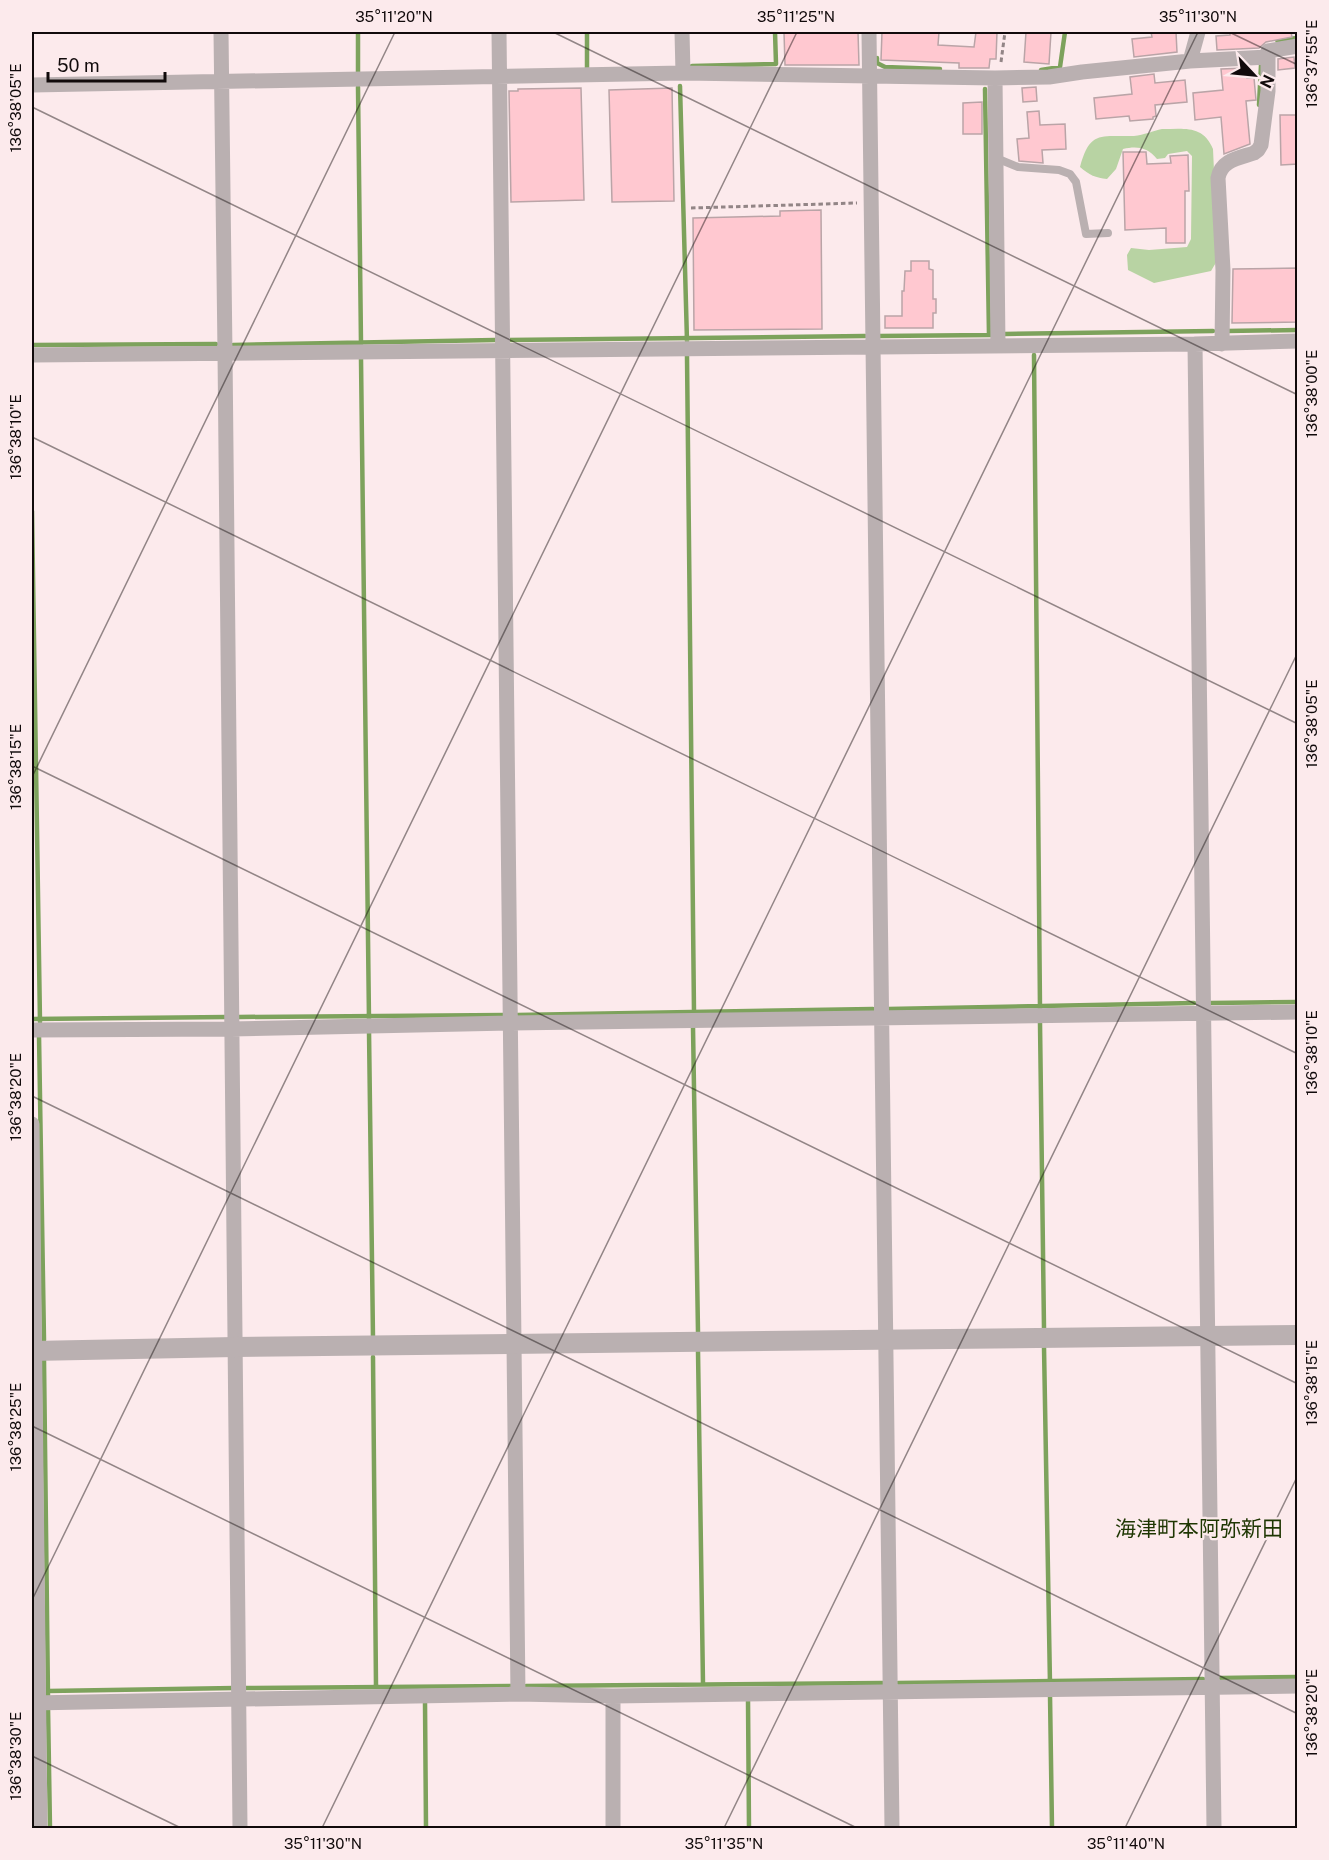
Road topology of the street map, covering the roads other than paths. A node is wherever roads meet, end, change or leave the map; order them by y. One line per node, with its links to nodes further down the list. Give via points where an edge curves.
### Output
1 (220, 32): 13 (street)
2 (499, 32): 11 (street)
3 (682, 32): 9 (street)
4 (869, 32): 10 (street)
5 (1198, 32): 8 (street)
6 (1298, 46): 7 (street, via 1268,51)
7 (1268, 57): 8 (street); 19 (street, via 1261,145 1254,153 1225,163 1219,170)
8 (1190, 62): 12 (street, via 1049,77)
9 (683, 73): 10 (street); 11 (street)
10 (869, 76): 12 (street); 21 (street)
11 (499, 77): 13 (street); 22 (street)
12 (997, 78): 15 (street)
13 (221, 81): 14 (street); 23 (street)
14 (32, 85)
15 (996, 158): 16 (lane, via 1018,167 1070,174 1076,182 1086,234); 20 (street)
16 (1108, 232)
17 (1298, 341): 19 (street)
18 (1195, 344): 19 (street); 20 (street); 26 (street)
19 (1222, 344)
20 (998, 345): 21 (street)
21 (872, 346): 22 (street); 27 (street)
22 (503, 351): 23 (street); 28 (street)
23 (225, 353): 24 (street); 29 (street)
24 (32, 356)
25 (1298, 1012): 26 (street)
26 (1203, 1013): 27 (street); 33 (street)
27 (881, 1019): 28 (street); 34 (street)
28 (511, 1023): 29 (street); 35 (street)
29 (231, 1029): 30 (street); 36 (street)
30 (32, 1030)
31 (32, 1124): 37 (street)
32 (1298, 1335): 33 (street)
33 (1208, 1336): 34 (street); 39 (street)
34 (886, 1340): 35 (street); 40 (street)
35 (514, 1344): 36 (street); 41 (street)
36 (235, 1347): 37 (street); 43 (street)
37 (32, 1350): 44 (street)
38 (1298, 1686): 39 (street)
39 (1212, 1688): 40 (street); 49 (street)
40 (890, 1691): 42 (street); 48 (street)
41 (518, 1694): 42 (street); 43 (street)
42 (613, 1696): 47 (street)
43 (239, 1700): 44 (street); 46 (street)
44 (35, 1702): 45 (street)
45 (40, 1828)
46 (240, 1828)
47 (613, 1828)
48 (892, 1828)
49 (1214, 1828)

